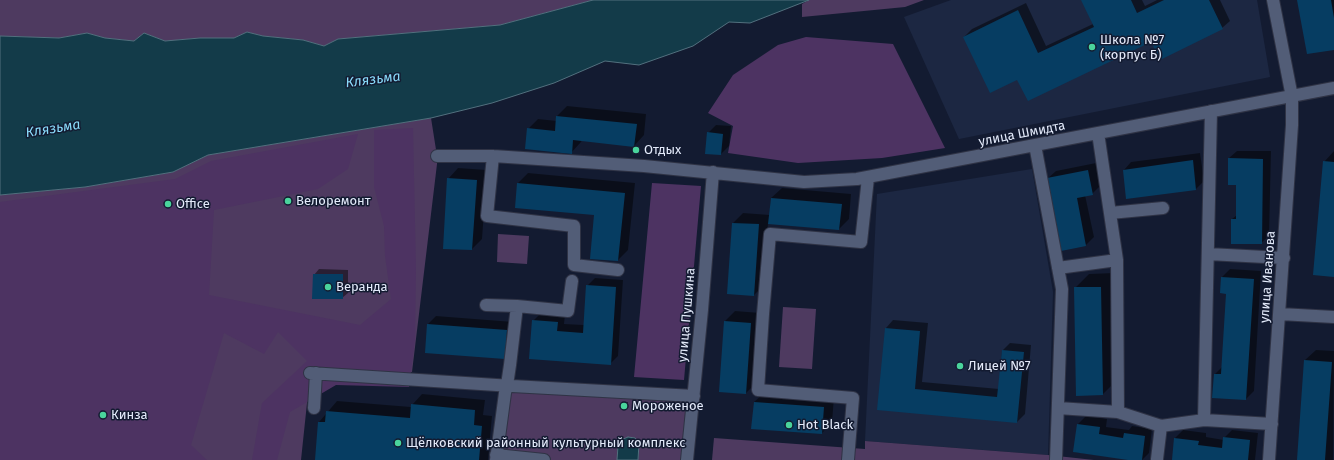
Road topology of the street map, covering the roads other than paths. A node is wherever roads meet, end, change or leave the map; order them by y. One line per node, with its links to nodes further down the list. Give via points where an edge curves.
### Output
1 (1273, 0): 3 (street, улица Иванова)
2 (1334, 88): 3 (street, улица Шмидта)
3 (1292, 97): 4 (street, улица Шмидта); 14 (street, улица Иванова)
4 (1211, 111): 5 (street, улица Шмидта); 13 (street)
5 (1098, 133): 6 (street, улица Шмидта); 12 (street)
6 (1035, 145): 10 (street, улица Шмидта); 16 (street)
7 (437, 156): 8 (street, улица Шмидта)
8 (493, 156): 9 (street, улица Шмидта); 17 (street, via 488,216 574,226 574,265)
9 (713, 172): 10 (street, улица Шмидта, via 804,182); 24 (street, улица Пушкина)
10 (868, 178): 34 (street, via 861,242 770,234 760,352 758,390 853,398)
11 (1163, 208): 12 (street)
12 (1110, 213): 15 (street)
13 (1208, 254): 14 (street); 28 (street)
14 (1284, 258): 21 (street, улица Иванова)
15 (1117, 260): 16 (street); 27 (street)
16 (1058, 268): 26 (street, via 1062,289)
17 (618, 270)
18 (572, 281): 20 (street, via 568,311)
19 (486, 305): 20 (street)
20 (517, 306): 23 (street)
21 (1280, 314): 22 (street); 29 (street, улица Иванова)
22 (1334, 318)
23 (507, 386): 24 (street); 25 (street, via 313,373); 31 (street)
24 (694, 396): 33 (street, улица Пушкина)
25 (314, 408)
26 (1058, 408): 27 (street); 35 (street)
27 (1118, 412): 30 (street)
28 (1204, 420): 29 (street); 30 (street)
29 (1272, 424): 37 (street, улица Иванова)
30 (1161, 426): 36 (street)
31 (496, 458): 32 (street)
32 (544, 460)
33 (687, 460)
34 (848, 460)
35 (1056, 460)
36 (1157, 460)
37 (1269, 460)

